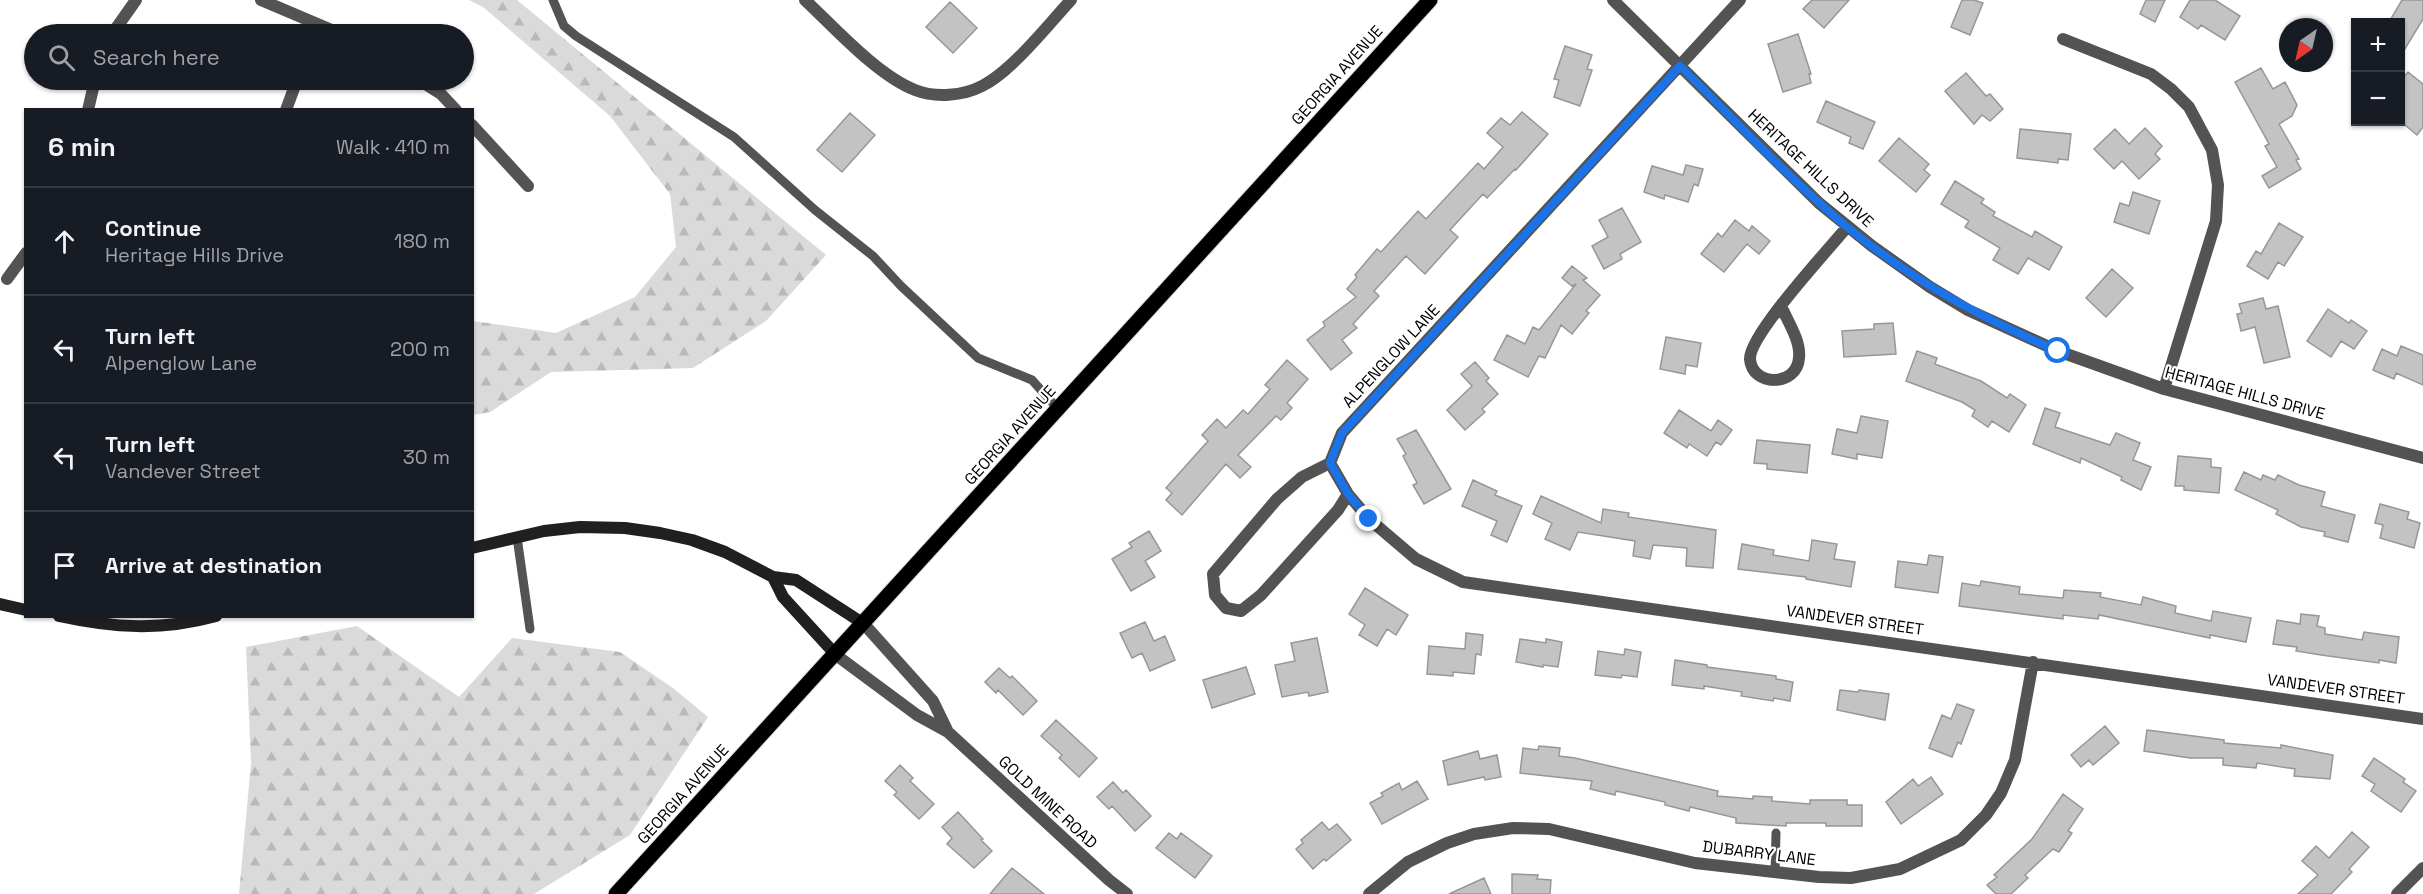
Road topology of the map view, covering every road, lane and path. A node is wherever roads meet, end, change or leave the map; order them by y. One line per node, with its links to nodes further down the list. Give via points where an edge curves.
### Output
1 (136, 0): 9 (street)
2 (261, 0): 10 (street)
3 (553, 0): 26 (lane, via 564,26 576,36 734,137 873,256 978,358 1032,380)
4 (805, 0): 5 (street, via 883,71 916,90 952,95 982,86 997,76)
5 (1071, 0)
6 (1430, 0): 26 (main road, GEORGIA AVENUE)
7 (1613, 0): 12 (street, HERITAGE HILLS DRIVE)
8 (1740, 0): 12 (street, ALPENGLOW LANE)
9 (119, 24)
10 (307, 24)
11 (2063, 39): 25 (street, via 2158,79 2189,107 2212,150 2218,186 2216,221)
12 (1680, 66): 21 (street, HERITAGE HILLS DRIVE); 28 (street, ALPENGLOW LANE, via 1342,433)
13 (93, 90): 16 (street)
14 (293, 90): 17 (street)
15 (435, 90): 18 (street)
16 (88, 108)
17 (287, 108)
18 (454, 108)
19 (474, 127): 20 (street)
20 (528, 186)
21 (1847, 227): 24 (street); 25 (street, HERITAGE HILLS DRIVE, via 1968,310 2058,351)
22 (24, 256): 23 (street)
23 (7, 279)
24 (1781, 306): 24 (street, via 1752,346 1750,359 1754,371 1774,380 1791,375 1799,359 1798,345)
25 (2164, 389): 27 (street, HERITAGE HILLS DRIVE)
26 (1058, 409): 37 (main road, GEORGIA AVENUE)
27 (2423, 458)
28 (1330, 463): 29 (street, VANDEVER STREET); 29 (street, via 1302,477 1277,499 1214,574 1215,595 1226,608 1241,611 1261,596)
29 (1348, 494): 40 (street, VANDEVER STREET, via 1369,519 1416,559 1463,582)
30 (517, 537): 31 (street, GOLD MINE ROAD); 32 (street, GOLD MINE ROAD, via 580,527 642,530 706,545); 38 (lane)
31 (474, 548)
32 (773, 577): 37 (street, GOLD MINE ROAD, via 796,580); 39 (street, GOLD MINE ROAD, via 783,597)
33 (0, 604): 34 (street)
34 (24, 610)
35 (72, 618): 36 (street, via 128,627 178,625)
36 (208, 618)
37 (864, 624): 39 (main road, GEORGIA AVENUE); 42 (street, GOLD MINE ROAD, via 933,701)
38 (530, 629)
39 (836, 655): 42 (street, GOLD MINE ROAD, via 917,716); 46 (main road, GEORGIA AVENUE)
40 (2033, 662): 41 (street, VANDEVER STREET); 45 (street, DUBARRY LANE, via 2015,760 1986,815 1961,840 1900,869 1851,878)
41 (2423, 718)
42 (948, 732): 47 (street, GOLD MINE ROAD)
43 (1776, 833): 45 (lane)
44 (2423, 868): 49 (street)
45 (1775, 872): 48 (street, DUBARRY LANE, via 1695,863 1549,829 1513,828 1447,843 1408,862)
46 (616, 894)
47 (1127, 894)
48 (1369, 894)
49 (2397, 894)

